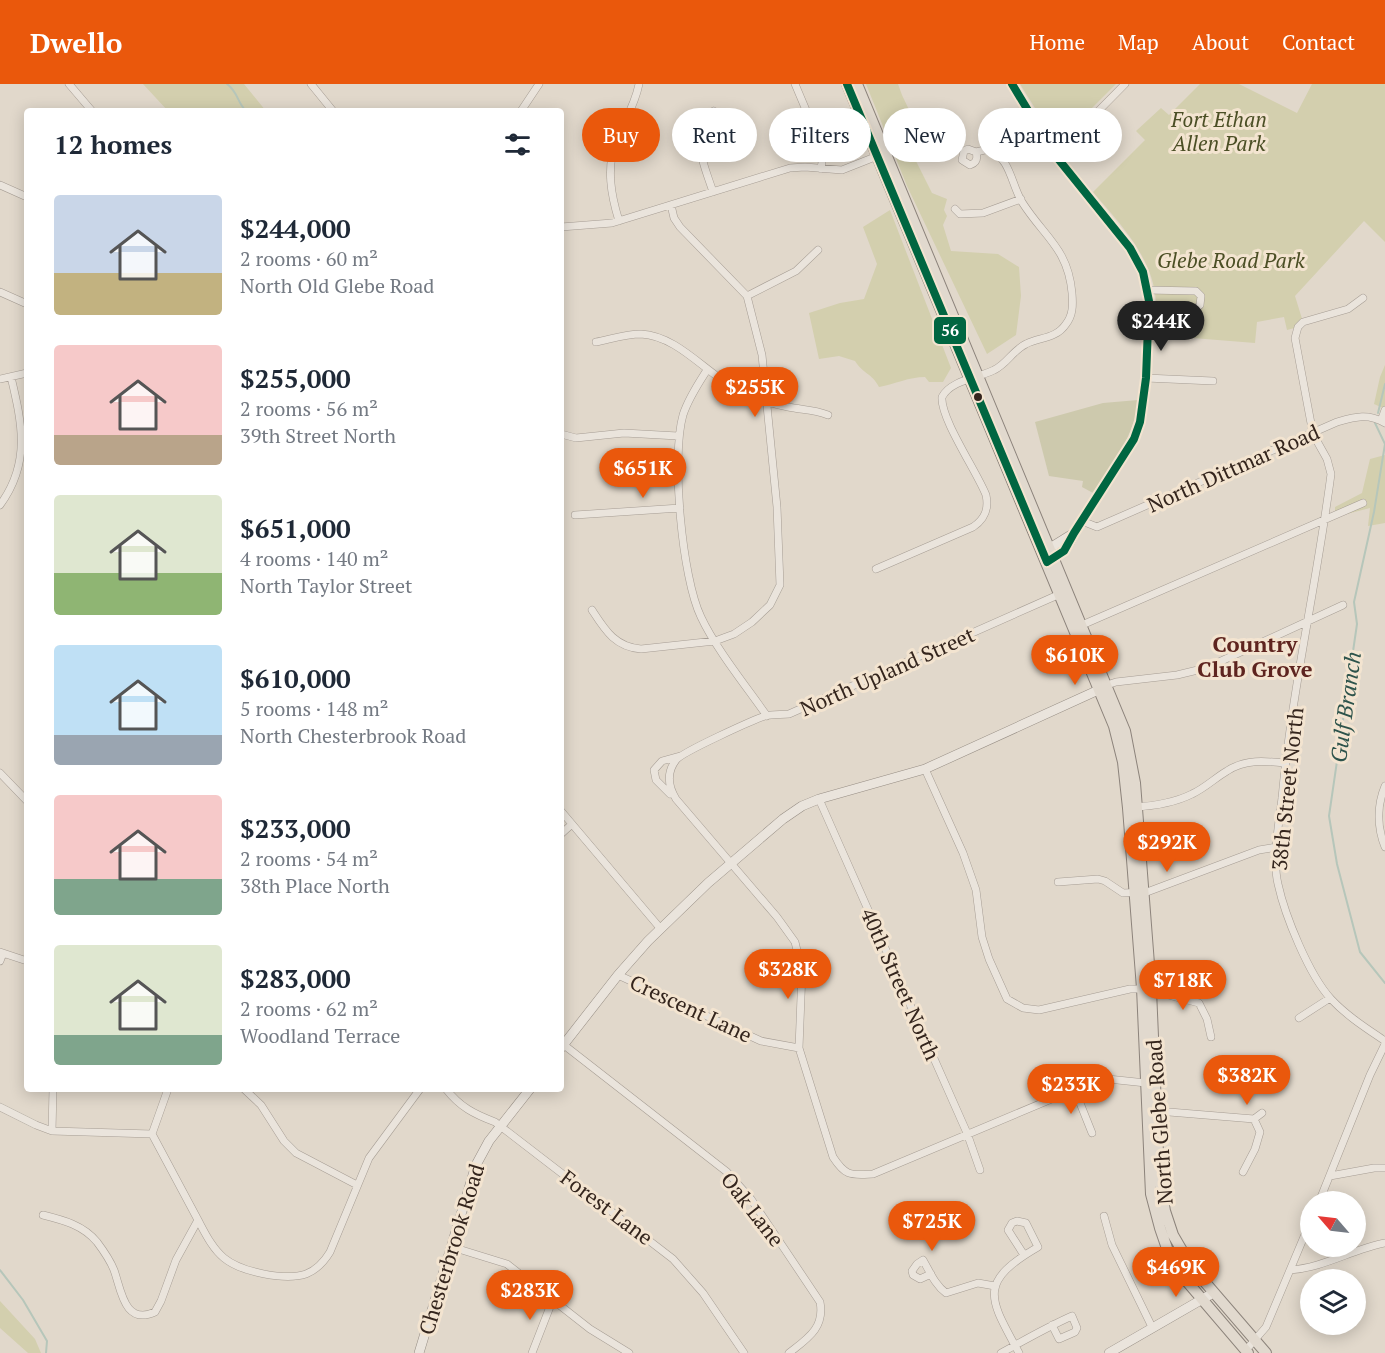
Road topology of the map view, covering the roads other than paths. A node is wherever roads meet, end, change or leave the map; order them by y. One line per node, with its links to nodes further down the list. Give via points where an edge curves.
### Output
1 (69, 84): 10 (street)
2 (311, 84): 11 (street)
3 (539, 84): 12 (street)
4 (639, 84): 26 (street, via 612,155 611,186)
5 (795, 84): 19 (street, via 822,150)
6 (847, 84): 16 (main road, North Glebe Road)
7 (857, 84): 16 (main road, North Glebe Road)
8 (1012, 84): 13 (street)
9 (1125, 84): 14 (street)
10 (89, 108)
11 (331, 108)
12 (523, 108)
13 (1027, 108)
14 (1102, 108)
15 (976, 152): 23 (street, via 989,149 999,155)
16 (881, 154): 19 (street, via 842,170); 39 (main road, North Glebe Road)
17 (704, 162): 21 (street)
18 (1062, 162): 29 (street, via 1130,248 1143,272)
19 (821, 169): 21 (street, via 795,167)
20 (0, 185): 22 (street)
21 (713, 192): 24 (street)
22 (24, 196)
23 (1021, 199): 25 (street, via 977,214 960,214); 39 (street, via 1064,258 1071,279 1072,311 1056,334 1026,344 1001,367)
24 (671, 205): 26 (street); 31 (street, via 680,227)
25 (955, 209)
26 (619, 221): 27 (street)
27 (564, 227)
28 (818, 250): 31 (street, via 796,272)
29 (1147, 290): 34 (street); 34 (street, via 1196,291 1201,296 1200,305 1186,315)
30 (0, 292): 33 (street)
31 (747, 296): 43 (street, via 762,355)
32 (1363, 298): 48 (street, 38th Street North, via 1348,309 1303,321 1298,327 1295,338)
33 (24, 303)
34 (1148, 324): 40 (street)
35 (596, 342): 36 (street, via 645,334 681,348)
36 (706, 370): 43 (street); 49 (street, via 683,413)
37 (24, 374): 38 (street)
38 (11, 377): 41 (street); 51 (street, via 22,428 21,452 15,478)
39 (974, 378): 56 (main road, North Glebe Road); 57 (street, via 948,389 942,402 984,491 986,513 973,526)
40 (1146, 378): 42 (street); 55 (street, via 1134,439)
41 (0, 379)
42 (1213, 381)
43 (766, 401): 45 (street); 63 (street, via 780,585 770,605 752,622)
44 (1385, 410): 46 (street)
45 (828, 415)
46 (1383, 422): 48 (street, North Dittmar Road, via 1371,416 1357,416)
47 (564, 434): 49 (street, via 586,438 624,433)
48 (1313, 434): 54 (street, 38th Street North, via 1331,474); 55 (street, North Dittmar Road, via 1097,527)
49 (678, 436): 52 (street)
50 (1363, 503): 54 (street)
51 (0, 505)
52 (680, 508): 53 (street); 63 (street, via 690,586 700,617)
53 (575, 515)
54 (1324, 519): 61 (street, 38th Street North); 62 (street)
55 (1082, 521): 56 (street, via 1067,549)
56 (1048, 555): 58 (main road, North Glebe Road); 62 (main road, North Glebe Road)
57 (876, 569)
58 (1060, 594): 64 (main road, North Glebe Road); 65 (street, North Upland Street, via 789,714)
59 (1344, 605): 61 (street)
60 (592, 610): 63 (street, via 608,634 628,647)
61 (1309, 622): 64 (street, via 1206,668); 67 (street, 38th Street North)
62 (1082, 625): 64 (main road, North Glebe Road)
63 (715, 641): 65 (street)
64 (1103, 687): 68 (street); 74 (main road, North Glebe Road)
65 (766, 716): 66 (street, North Upland Street)
66 (680, 756): 72 (street, via 671,768 669,780); 72 (street, North Upland Street, via 662,760 654,770 656,780)
67 (1285, 763): 74 (street, via 1244,763 1191,795 1169,803); 78 (street, 38th Street North)
68 (925, 769): 73 (street); 88 (street, via 963,853 976,890 982,937 1007,999 1023,1008 1039,1010 1130,989)
69 (0, 773): 71 (street)
70 (1385, 786): 79 (street, via 1379,820)
71 (24, 798)
72 (676, 799): 80 (street)
73 (819, 799): 80 (street, via 783,819); 110 (street, 40th Street North)
74 (1132, 807): 82 (main road, North Glebe Road)
75 (564, 815): 76 (street)
76 (572, 824): 77 (street); 83 (street)
77 (564, 831)
78 (1277, 847): 82 (street); 89 (street, 38th Street North, via 1277,882 1286,910 1316,977)
79 (1385, 847)
80 (732, 863): 83 (street); 94 (street, via 795,942 802,970)
81 (1058, 882): 82 (street, via 1098,879 1123,892)
82 (1139, 893): 88 (main road, North Glebe Road)
83 (660, 928): 87 (street)
84 (2, 952): 85 (street); 86 (street)
85 (24, 960)
86 (0, 961)
87 (618, 975): 93 (street); 94 (street, Crescent Lane, via 761,1041)
88 (1147, 989): 91 (street, via 1199,1003); 96 (main road, North Glebe Road); 105 (main road, North Glebe Road)
89 (1330, 998): 90 (street); 92 (street, 38th Street North)
90 (1299, 1018)
91 (1211, 1037)
92 (1385, 1042): 116 (street)
93 (564, 1044)
94 (799, 1048): 110 (street, via 833,1157 850,1175 873,1174)
95 (564, 1049): 141 (street, Oak Lane, via 727,1172 751,1199 820,1302 817,1329)
96 (1146, 1083): 97 (street, via 1108,1079); 131 (main road, North Glebe Road, via 1151,1194 1170,1257)
97 (1074, 1088): 110 (street); 111 (street)
98 (52, 1092): 109 (street)
99 (167, 1092): 112 (street)
100 (247, 1092): 117 (street, via 296,1153)
101 (418, 1092): 117 (street, via 378,1145)
102 (449, 1092): 108 (street, Forest Lane, via 469,1111)
103 (528, 1092): 108 (street, Chesterbrook Road)
104 (0, 1107): 109 (street)
105 (1157, 1111): 107 (street); 129 (main road, North Glebe Road, via 1165,1211 1184,1256)
106 (1262, 1113): 107 (street)
107 (1254, 1119): 115 (street, via 1260,1132)
108 (500, 1126): 124 (street, Chesterbrook Road, via 476,1165); 140 (street, Forest Lane, via 674,1259)
109 (52, 1131): 112 (street)
110 (967, 1133): 114 (street, 40th Street North)
111 (1092, 1133)
112 (152, 1134): 121 (street)
113 (1385, 1168): 116 (street)
114 (980, 1170)
115 (1243, 1172)
116 (1330, 1176): 118 (street)
117 (357, 1185): 121 (street, via 325,1260 312,1271 296,1276 257,1272 230,1263 216,1250)
118 (1324, 1191)
119 (43, 1215): 121 (street, via 77,1226 96,1241 110,1262 127,1306 144,1315 158,1309 176,1260)
120 (1104, 1216): 133 (street, via 1112,1245)
121 (198, 1220)
122 (1385, 1243): 126 (street)
123 (1300, 1246): 126 (street)
124 (452, 1247): 130 (street, via 507,1264); 137 (street, Chesterbrook Road)
125 (1024, 1255): 125 (street, via 1008,1230 1017,1221 1026,1223 1038,1247); 128 (street, via 1007,1268)
126 (1290, 1270): 134 (street, via 1266,1327)
127 (931, 1274): 128 (street, via 946,1293 978,1283)
128 (994, 1287): 135 (street, via 996,1310)
129 (1213, 1293): 131 (street); 134 (main road, North Glebe Road)
130 (553, 1299): 138 (street); 139 (street)
131 (1202, 1299): 133 (street); 136 (main road, North Glebe Road)
132 (1052, 1325): 135 (street)
133 (1152, 1327): 144 (street)
134 (1255, 1341): 136 (street); 145 (main road, North Glebe Road)
135 (1015, 1346): 142 (street); 143 (street)
136 (1247, 1352)
137 (419, 1353)
138 (532, 1353)
139 (628, 1353)
140 (744, 1353)
141 (789, 1353)
142 (1001, 1353)
143 (1019, 1353)
144 (1109, 1353)
145 (1266, 1353)

